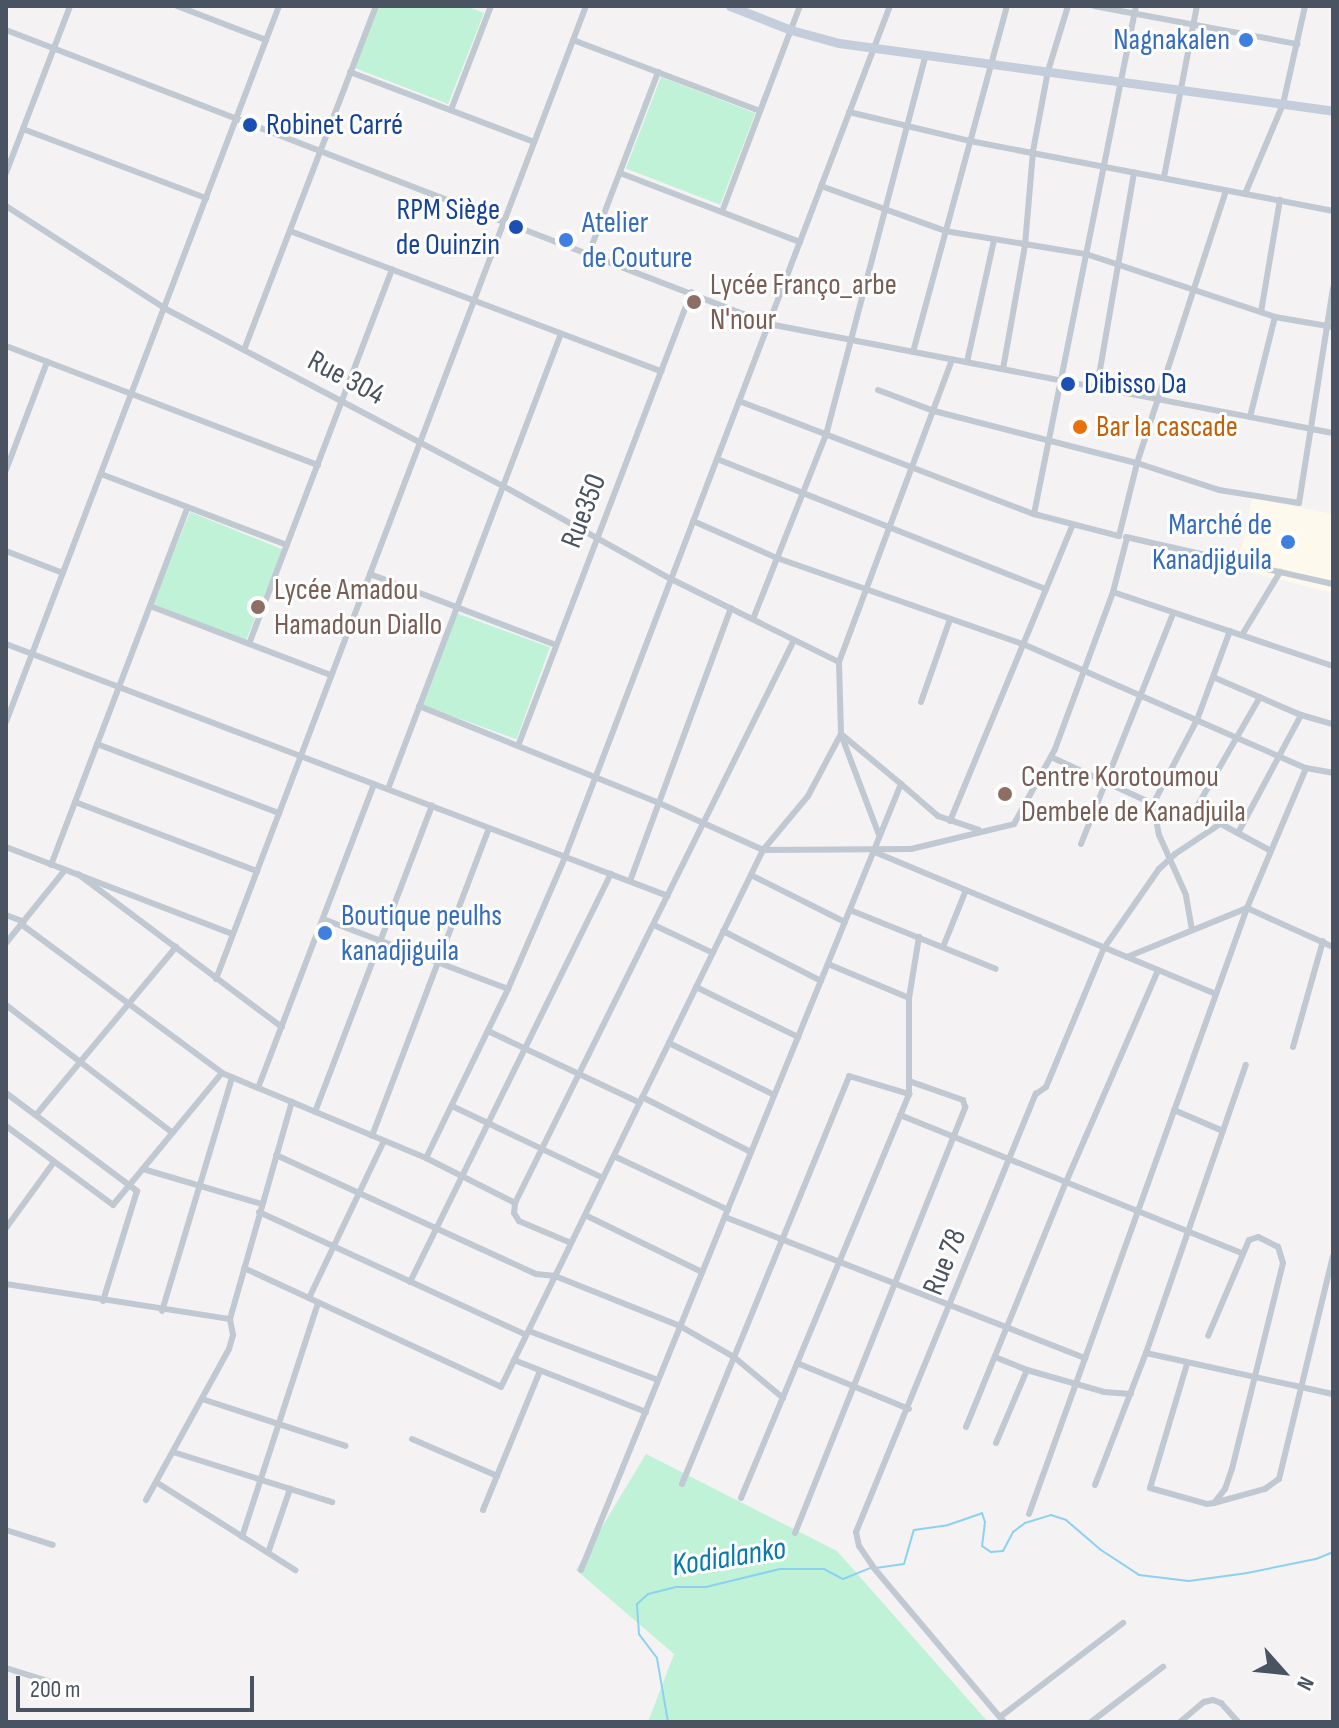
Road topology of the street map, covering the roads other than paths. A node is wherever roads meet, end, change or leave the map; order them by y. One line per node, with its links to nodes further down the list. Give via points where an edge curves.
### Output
1 (70, 6): 24 (street)
2 (279, 6): 20 (street)
3 (376, 6): 28 (street)
4 (586, 6): 21 (street)
5 (730, 6): 19 (street)
6 (800, 6): 19 (street)
7 (890, 6): 23 (street)
8 (1007, 6): 26 (street)
9 (1068, 6): 27 (street)
10 (1094, 6): 16 (street)
11 (1136, 6): 16 (street)
12 (1197, 6): 17 (street)
13 (1305, 6): 22 (street)
14 (181, 7): 20 (street)
15 (489, 7): 33 (street)
16 (1134, 15): 17 (street); 30 (street)
17 (1193, 25): 22 (street); 31 (street)
18 (6, 30): 24 (street)
19 (791, 30): 23 (street); 34 (street)
20 (266, 40): 37 (street)
21 (573, 40): 29 (street); 41 (street)
22 (1297, 44): 32 (street)
23 (874, 47): 25 (street); 36 (street)
24 (54, 49): 37 (street); 39 (street)
25 (926, 55): 26 (street); 38 (street)
26 (989, 63): 27 (street); 40 (street)
27 (1048, 71): 30 (street); 43 (street)
28 (350, 72): 33 (street); 42 (street)
29 (658, 72): 34 (street); 47 (street)
30 (1121, 82): 31 (street); 44 (street)
31 (1181, 90): 32 (street); 48 (street)
32 (1283, 104): 35 (street); 51 (street)
33 (451, 110): 41 (street)
34 (760, 111): 57 (street)
35 (1333, 111)
36 (849, 112): 38 (street); 49 (street)
37 (236, 118): 42 (street); 52 (street)
38 (908, 123): 40 (street); 55 (street)
39 (23, 129): 46 (street); 52 (street)
40 (970, 141): 43 (street); 60 (street)
41 (534, 142): 58 (street)
42 (320, 150): 58 (street); 59 (street)
43 (1033, 151): 44 (street); 63 (street)
44 (1104, 167): 45 (street); 65 (street)
45 (1134, 172): 48 (street); 66 (street)
46 (6, 173)
47 (620, 173): 57 (street); 64 (street)
48 (1164, 177): 50 (street)
49 (821, 186): 55 (street); 62 (street)
50 (1226, 191): 51 (street); 69 (street)
51 (1245, 194): 53 (street)
52 (206, 198): 72 (street)
53 (1280, 200): 56 (street); 73 (street)
54 (6, 206): 72 (street, Rue 304)
55 (885, 210): 60 (street); 78 (street)
56 (1333, 211)
57 (722, 212): 62 (street)
58 (504, 221): 64 (street); 71 (street)
59 (290, 231): 67 (street); 80 (street)
60 (945, 231): 61 (street); 81 (street)
61 (994, 240): 63 (street); 84 (street)
62 (800, 242): 75 (street)
63 (1025, 245): 65 (street); 85 (street)
64 (589, 253): 70 (street)
65 (1086, 254): 66 (street); 87 (street)
66 (1118, 265): 69 (street); 88 (street)
67 (392, 269): 71 (street); 92 (street)
68 (1333, 288): 76 (street)
69 (1195, 290): 73 (street); 91 (street)
70 (691, 292): 75 (street); 86 (street, Rue350)
71 (474, 300): 77 (street); 100 (street)
72 (164, 308): 80 (street, Rue 304); 90 (street)
73 (1261, 312): 74 (street)
74 (1275, 317): 76 (street); 95 (street)
75 (769, 324): 78 (street); 93 (street)
76 (1330, 327): 96 (street)
77 (561, 334): 86 (street); 107 (street)
78 (851, 340): 81 (street); 98 (street)
79 (6, 346): 83 (street)
80 (244, 350): 92 (street, Rue 304)
81 (913, 352): 82 (street)
82 (952, 359): 84 (street); 94 (street)
83 (47, 362): 90 (street); 104 (street)
84 (967, 362): 85 (street)
85 (1003, 369): 87 (street)
86 (661, 371): 115 (street, Rue350)
87 (1061, 380): 88 (street); 99 (street)
88 (1097, 387): 91 (street)
89 (878, 390): 94 (street)
90 (131, 394): 103 (street); 106 (street)
91 (1158, 399): 95 (street); 102 (street)
92 (342, 401): 100 (street, Rue 304); 103 (street)
93 (739, 401): 98 (street); 101 (street)
94 (934, 411): 99 (street); 105 (street)
95 (1250, 417): 96 (street)
96 (1311, 429): 97 (street); 102 (street, via 1299,503 1219,490)
97 (1333, 433)
98 (826, 435): 105 (street); 108 (street)
99 (1048, 440): 102 (street); 110 (street)
100 (420, 442): 107 (street, Rue 304); 121 (street)
101 (717, 459): 108 (street); 111 (street)
102 (1137, 463): 114 (street)
103 (318, 465): 116 (street)
104 (6, 470)
105 (913, 470): 110 (street); 113 (street)
106 (101, 474): 109 (street); 120 (street)
107 (503, 486): 115 (street, Rue 304); 128 (street)
108 (803, 493): 113 (street); 118 (street)
109 (188, 507): 116 (street); 127 (street)
110 (1034, 514): 112 (street)
111 (693, 521): 118 (street); 122 (street)
112 (1073, 524): 114 (street); 125 (street)
113 (890, 527): 124 (street); 125 (street)
114 (1123, 537): 119 (street); 126 (street)
115 (597, 538): 122 (street, Rue 304); 139 (street, Rue350)
116 (287, 545): 137 (street)
117 (6, 551): 120 (street)
118 (777, 558): 124 (street); 131 (street)
119 (1280, 572): 123 (street); 134 (street)
120 (63, 573): 140 (street)
121 (370, 574): 128 (street); 144 (street)
122 (671, 579): 129 (street, Rue 304); 165 (street)
123 (1333, 584)
124 (866, 589): 132 (street); 141 (street)
125 (1046, 589): 138 (street)
126 (1113, 592): 130 (street); 143 (street)
127 (150, 606): 137 (street); 146 (street)
128 (457, 608): 139 (street); 150 (street)
129 (731, 608): 131 (street, Rue 304); 171 (street)
130 (1173, 614): 133 (street); 147 (street)
131 (753, 619): 135 (street, Rue 304)
132 (950, 619): 138 (street); 149 (street)
133 (1230, 631): 134 (street); 145 (street)
134 (1242, 635): 142 (street)
135 (794, 640): 141 (street, Rue 304); 176 (street)
136 (6, 644): 140 (street)
137 (249, 644): 144 (street)
138 (1023, 644): 143 (street); 175 (street)
139 (556, 645): 159 (street, Rue350)
140 (32, 654): 146 (street); 151 (street)
141 (839, 662): 156 (street)
142 (1333, 666)
143 (1084, 671): 147 (street); 162 (street)
144 (331, 675): 160 (street)
145 (1213, 677): 148 (street); 153 (street)
146 (119, 687): 158 (street); 160 (street)
147 (1140, 695): 153 (street); 166 (street)
148 (1260, 697): 152 (street); 157 (street)
149 (921, 702)
150 (419, 706): 159 (street); 169 (street)
151 (8, 710): 154 (street)
152 (1301, 715): 155 (street); 161 (street)
153 (1197, 720): 157 (street); 172 (street)
154 (6, 722)
155 (1333, 724)
156 (841, 734): 168 (street); 181 (street); 184 (street, via 808,796)
157 (1237, 737): 161 (street); 177 (street, via 1195,810)
158 (97, 744): 170 (street); 174 (street)
159 (518, 746): 165 (street)
160 (301, 756): 167 (street); 174 (street)
161 (1279, 756): 163 (street); 180 (street)
162 (1051, 757): 166 (street); 179 (street, via 1014,824)
163 (1306, 768): 164 (street); 185 (street)
164 (1333, 773)
165 (596, 777): 171 (street); 187 (street)
166 (1106, 782): 172 (street); 182 (street)
167 (374, 784): 169 (street); 201 (street)
168 (901, 784): 175 (street); 181 (street)
169 (388, 789): 173 (street)
170 (75, 802): 189 (street); 191 (street)
171 (659, 803): 176 (street); 195 (street)
172 (1153, 804): 188 (street)
173 (432, 806): 178 (street); 209 (street)
174 (279, 813): 191 (street)
175 (950, 821): 179 (street)
176 (704, 823): 184 (street); 197 (street)
177 (1220, 824): 180 (street); 188 (street, Rue 78)
178 (489, 828): 187 (street); 218 (street)
179 (983, 831): 186 (street, via 911,849)
180 (1238, 833): 185 (street)
181 (879, 837): 186 (street)
182 (1081, 844)
183 (6, 847): 189 (street)
184 (763, 850): 186 (street); 194 (street)
185 (1271, 851): 198 (street)
186 (873, 852): 196 (street); 199 (street)
187 (565, 857): 193 (street); 225 (street)
188 (1169, 860): 205 (street, via 1186,895); 215 (street, Rue 78)
189 (51, 865): 190 (street)
190 (65, 870): 192 (street); 203 (street)
191 (257, 871): 207 (street)
192 (78, 874): 207 (street); 212 (street)
193 (611, 874): 195 (street); 235 (street)
194 (751, 875): 202 (street); 206 (street)
195 (630, 881): 197 (street)
196 (966, 890): 213 (street); 215 (street)
197 (668, 896): 204 (street)
198 (1247, 908): 205 (street); 210 (street); 226 (street)
199 (850, 910): 202 (street); 208 (street)
200 (6, 915): 203 (street)
201 (323, 919): 209 (street); 230 (street)
202 (845, 922): 219 (street)
203 (22, 923): 211 (street); 228 (street)
204 (654, 925): 216 (street); 239 (street)
205 (1192, 930): 217 (street)
206 (723, 931): 216 (street); 223 (street)
207 (233, 934): 222 (street)
208 (919, 937): 213 (street); 227 (street)
209 (380, 940): 218 (street); 250 (street)
210 (1323, 941): 214 (street); 234 (street)
211 (6, 943)
212 (176, 947): 222 (street); 228 (street)
213 (943, 947): 220 (street)
214 (1333, 947)
215 (1104, 948): 217 (street); 265 (street, Rue 78)
216 (713, 953): 224 (street)
217 (1127, 957): 221 (street)
218 (438, 962): 225 (street); 257 (street)
219 (828, 964): 223 (street); 227 (street)
220 (996, 969)
221 (1158, 970): 226 (street); 270 (street)
222 (216, 979): 230 (street)
223 (821, 981): 232 (street)
224 (696, 987): 232 (street); 233 (street)
225 (508, 989): 231 (street)
226 (1216, 994): 249 (street)
227 (909, 998): 241 (street)
228 (128, 1004): 236 (street); 238 (street)
229 (6, 1005): 236 (street)
230 (282, 1027): 242 (street)
231 (488, 1031): 235 (street); 248 (street)
232 (798, 1037): 245 (street)
233 (669, 1043): 245 (street); 246 (street)
234 (1293, 1047)
235 (525, 1049): 239 (street); 253 (street)
236 (80, 1062): 251 (street); 256 (street)
237 (1246, 1065): 255 (street)
238 (222, 1073): 240 (street); 256 (street)
239 (580, 1075): 246 (street); 260 (street)
240 (232, 1077): 242 (street); 272 (street)
241 (909, 1081): 244 (street); 258 (street, via 963,1100)
242 (258, 1088): 247 (street)
243 (6, 1093): 251 (street)
244 (909, 1094): 252 (street); 283 (street, via 849,1076)
245 (774, 1095): 261 (street)
246 (641, 1100): 261 (street); 263 (street)
247 (292, 1102): 250 (street); 262 (street)
248 (452, 1106): 253 (street); 264 (street)
249 (1174, 1110): 255 (street); 276 (street)
250 (315, 1112): 257 (street)
251 (36, 1115): 271 (street)
252 (900, 1115): 258 (street); 288 (street)
253 (488, 1124): 260 (street); 268 (street)
254 (6, 1126): 266 (street)
255 (1223, 1131): 282 (street)
256 (173, 1133): 267 (street)
257 (372, 1136): 259 (street)
258 (955, 1137): 265 (street); 294 (street)
259 (384, 1141): 264 (street); 273 (street)
260 (543, 1150): 269 (street); 274 (street)
261 (751, 1152): 278 (street)
262 (276, 1155): 273 (street); 275 (street)
263 (614, 1156): 269 (street); 278 (street)
264 (426, 1158): 268 (street)
265 (1010, 1159): 270 (street); 299 (street, Rue 78)
266 (54, 1162): 271 (street, via 113,1205); 280 (street)
267 (143, 1169): 271 (street); 272 (street)
268 (462, 1177): 274 (street); 281 (street)
269 (603, 1178): 279 (street)
270 (1066, 1182): 276 (street); 303 (street)
271 (129, 1185): 297 (street, via 137,1191)
272 (199, 1186): 275 (street); 300 (street)
273 (359, 1194): 281 (street); 285 (street)
274 (515, 1203): 284 (street, via 519,1221)
275 (262, 1204): 277 (street)
276 (1138, 1211): 282 (street); 309 (street)
277 (259, 1212): 285 (street); 289 (street)
278 (726, 1213): 283 (street); 290 (street)
279 (585, 1215): 284 (street); 290 (street)
280 (6, 1228)
281 (436, 1229): 291 (street, via 536,1274); 292 (street)
282 (1187, 1232): 286 (street); 306 (street)
283 (783, 1240): 288 (street); 307 (street)
284 (571, 1243): 291 (street)
285 (334, 1246): 292 (street); 296 (street)
286 (1242, 1253): 305 (street); 315 (street, via 1249,1240 1258,1237 1283,1253)
287 (1333, 1256): 295 (street)
288 (839, 1262): 294 (street); 311 (street)
289 (244, 1268): 296 (street); 301 (street)
290 (702, 1272): 302 (street)
291 (555, 1276): 302 (street); 304 (street)
292 (410, 1282): 304 (street)
293 (6, 1284): 297 (street)
294 (895, 1284): 299 (street); 318 (street)
295 (1329, 1286): 319 (street)
296 (309, 1298): 298 (street)
297 (103, 1301): 300 (street)
298 (318, 1303): 310 (street, via 501,1387); 326 (street)
299 (951, 1306): 303 (street); 324 (street, Rue 78)
300 (162, 1311): 301 (street)
301 (230, 1319): 323 (street, via 229,1349)
302 (680, 1326): 307 (street); 316 (street)
303 (1007, 1328): 308 (street); 309 (street)
304 (528, 1333): 310 (street); 316 (street)
305 (1208, 1336)
306 (1146, 1353): 312 (street); 320 (street)
307 (734, 1357): 322 (street); 335 (street)
308 (995, 1357): 313 (street); 327 (street)
309 (1085, 1358): 317 (street)
310 (514, 1360): 314 (street)
311 (797, 1363): 318 (street); 322 (street)
312 (1187, 1364): 315 (street); 341 (street, via 1150,1488)
313 (1027, 1370): 317 (street); 329 (street)
314 (540, 1371): 325 (street); 332 (street)
315 (1255, 1375): 319 (street); 341 (street, via 1232,1469)
316 (658, 1380): 325 (street)
317 (1075, 1384): 320 (street); 343 (street)
318 (854, 1386): 324 (street); 345 (street)
319 (1299, 1386): 321 (street); 341 (street, via 1279,1479 1265,1489)
320 (1131, 1394): 336 (street)
321 (1333, 1394)
322 (783, 1398): 338 (street)
323 (202, 1399): 326 (street); 331 (street)
324 (909, 1409): 355 (street, Rue 78, via 856,1532 874,1568)
325 (646, 1412): 350 (street)
326 (279, 1424): 330 (street); 333 (street)
327 (966, 1427)
328 (412, 1439): 332 (street)
329 (996, 1443)
330 (346, 1446)
331 (173, 1452): 333 (street); 334 (street)
332 (497, 1476): 342 (street)
333 (261, 1480): 337 (street); 346 (street)
334 (156, 1482): 339 (street); 346 (street)
335 (682, 1484)
336 (1095, 1485)
337 (290, 1489): 340 (street); 348 (street)
338 (741, 1498)
339 (146, 1500)
340 (332, 1502)
341 (1214, 1503)
342 (483, 1510)
343 (1029, 1514)
344 (6, 1530): 347 (street)
345 (795, 1533)
346 (242, 1537): 348 (street)
347 (53, 1545)
348 (268, 1553): 349 (street)
349 (295, 1570)
350 (581, 1570)
351 (1123, 1623): 355 (street)
352 (1163, 1667): 356 (street)
353 (6, 1668): 354 (street)
354 (48, 1681)
355 (1002, 1720)
356 (1091, 1722)
357 (1180, 1722): 358 (street, via 1213,1700)
358 (1238, 1722)

